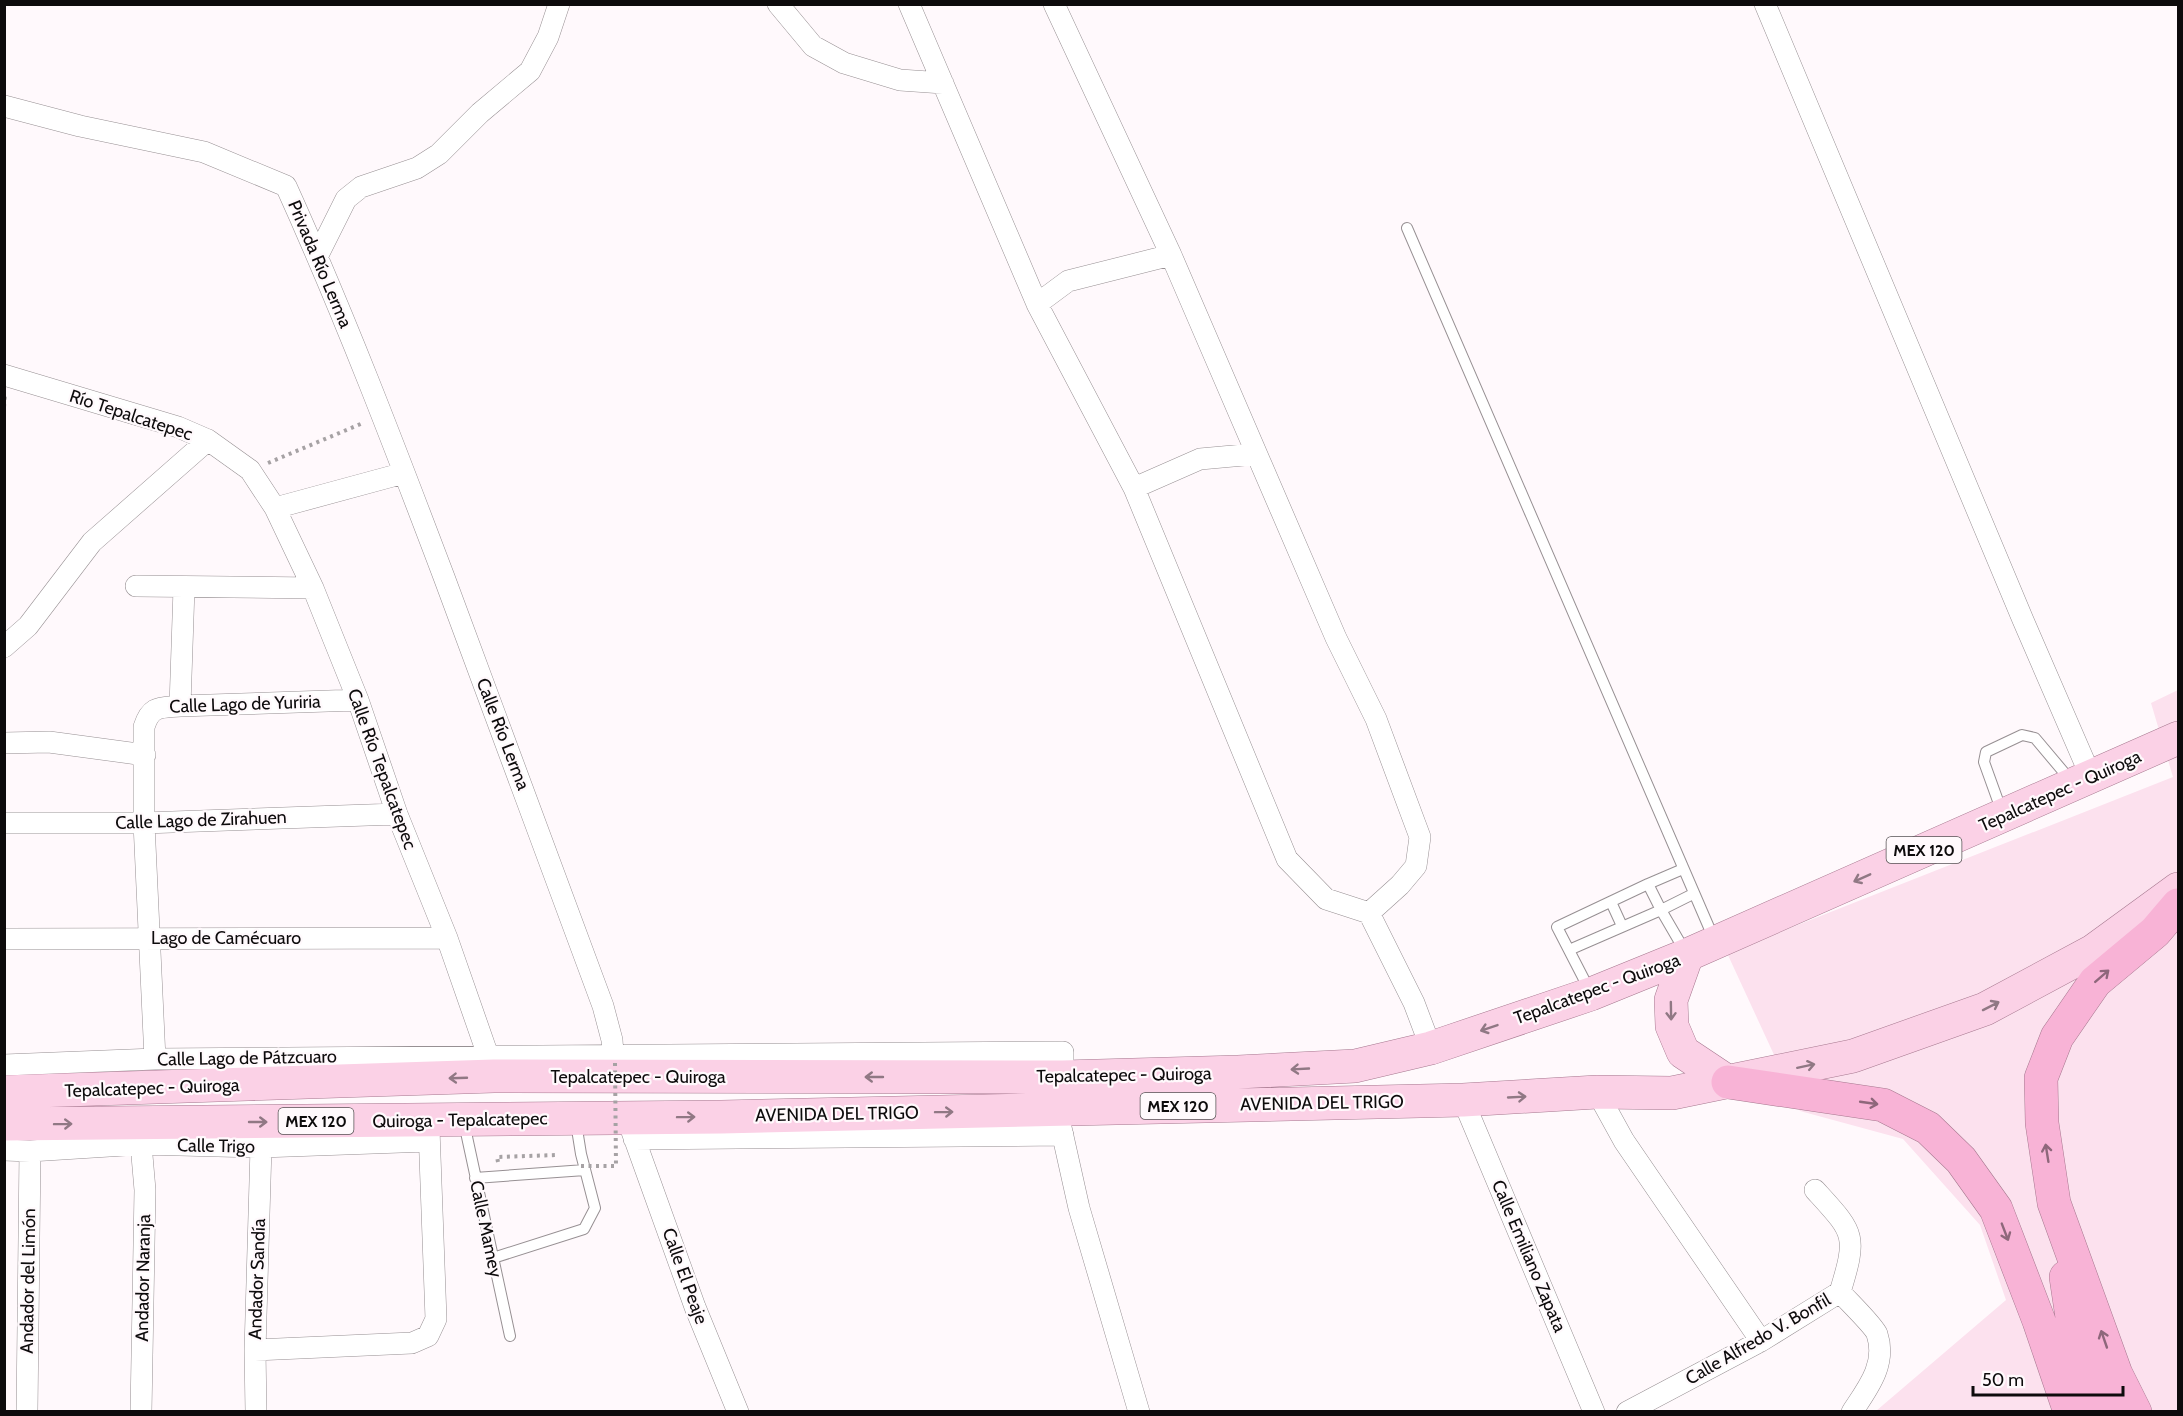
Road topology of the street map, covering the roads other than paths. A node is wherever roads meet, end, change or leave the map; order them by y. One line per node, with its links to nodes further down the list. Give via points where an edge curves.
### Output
1 (560, 4): 9 (street, via 531,71 439,154 417,168 361,187 346,199)
2 (778, 4): 6 (street, via 813,46 844,63 900,80)
3 (909, 4): 6 (street)
4 (1054, 4): 10 (street)
5 (1765, 4): 29 (street, via 2023,620)
6 (943, 83): 11 (street)
7 (4, 106): 9 (street, Privada Río Lerma, via 204,152 286,186)
8 (1407, 228): 34 (lane)
9 (318, 255): 13 (street, Privada Río Lerma)
10 (1171, 255): 11 (street, via 1068,281); 15 (street)
11 (1037, 304): 18 (street)
12 (4, 375): 14 (street, Río Tepalcatepec, via 178,427)
13 (383, 415): 17 (street, Calle Río Lerma)
14 (208, 440): 16 (street, Río Tepalcatepec); 23 (street, via 93,542 28,626)
15 (1256, 454): 18 (street, via 1200,459); 41 (street, via 1336,638 1376,719 1420,837 1416,866)
16 (250, 470): 19 (street, Calle Río Tepalcatepec)
17 (404, 473): 19 (street); 51 (street, Calle Río Lerma, via 599,995)
18 (1134, 488): 41 (street, via 1287,859 1326,899)
19 (275, 508): 22 (street, Calle Río Tepalcatepec)
20 (136, 586): 21 (street)
21 (184, 588): 22 (street); 25 (street)
22 (313, 588): 24 (street, Calle Río Tepalcatepec)
23 (4, 647)
24 (358, 700): 25 (street, Calle Lago de Yuriria); 30 (street, Calle Río Tepalcatepec)
25 (180, 706): 28 (street, Calle Lago de Yuriria, via 157,708 148,714 144,727)
26 (4, 743): 28 (street, via 49,742)
27 (2174, 746): 29 (main road, Tepalcatepec - Quiroga / MEX 120)
28 (145, 755): 32 (street)
29 (2083, 781): 31 (main road, Tepalcatepec - Quiroga / MEX 120); 31 (lane, via 2035,738 2022,735 1986,752 1984,762)
30 (397, 813): 32 (street, Calle Lago de Zirahuen); 44 (street, Calle Río Tepalcatepec)
31 (2004, 815): 46 (main road, Tepalcatepec - Quiroga / MEX 120, one-way to 46)
32 (144, 822): 33 (street, Calle Lago de Zirahuen); 43 (street)
33 (4, 823)
34 (1683, 869): 35 (lane); 37 (lane)
35 (1648, 884): 38 (lane); 40 (lane)
36 (2178, 889): 56 (main road, MEX 120, one-way to 36, via 1853,1056 1985,1009 2093,951)
37 (1693, 894): 40 (lane); 46 (lane)
38 (1611, 902): 42 (lane); 47 (lane, via 1557,927)
39 (2178, 905): 74 (highway, one-way to 39, via 2042,1123 2041,1078 2057,1037 2095,982 2155,933)
40 (1661, 910): 42 (lane); 46 (lane)
41 (1370, 913): 49 (street, via 1414,1003)
42 (1622, 926): 47 (lane)
43 (148, 938): 44 (street, Lago de Camécuaro); 45 (street, Lago de Camécuaro); 50 (street)
44 (447, 938): 53 (street, Calle Río Tepalcatepec)
45 (4, 939)
46 (1701, 948): 48 (main road, Tepalcatepec - Quiroga / MEX 120); 56 (main road, one-way to 56, via 1671,1000 1672,1026 1683,1052)
47 (1569, 950): 48 (lane)
48 (1591, 994): 49 (main road, Tepalcatepec - Quiroga / MEX 120, one-way to 49)
49 (1431, 1048): 54 (main road, Tepalcatepec - Quiroga / MEX 120)
50 (155, 1059): 52 (street, Calle Lago de Pátzcuaro); 53 (street, Calle Lago de Pátzcuaro)
51 (614, 1059): 53 (street, Calle Lago de Pátzcuaro); 55 (street, Calle Lago de Pátzcuaro, via 1063,1052)
52 (4, 1065)
53 (492, 1066): 55 (main road, Tepalcatepec - Quiroga / MEX 120, one-way to 53); 57 (main road, Tepalcatepec - Quiroga / MEX 120, one-way to 57)
54 (1354, 1066): 55 (main road, Tepalcatepec - Quiroga / MEX 120, one-way to 55); 60 (main road)
55 (1063, 1077)
56 (1728, 1082): 58 (main road, AVENIDA DEL TRIGO / MEX 120, via 1672,1093); 77 (highway, one-way to 77, via 1883,1105 1928,1128 1961,1160 1996,1209)
57 (4, 1092)
58 (1598, 1092): 59 (main road, AVENIDA DEL TRIGO / MEX 120, one-way to 58); 79 (street, via 1624,1141)
59 (1463, 1100): 60 (main road, AVENIDA DEL TRIGO / MEX 120); 86 (street, Calle Emiliano Zapata)
60 (1357, 1102): 63 (main road, AVENIDA DEL TRIGO / MEX 120)
61 (575, 1119): 62 (main road, Quiroga - Tepalcatepec / MEX 120); 65 (main road, Quiroga - Tepalcatepec / MEX 120); 71 (lane)
62 (464, 1120): 66 (main road, Quiroga - Tepalcatepec / MEX 120); 72 (lane, Calle Mamey)
63 (1060, 1122): 65 (main road, AVENIDA DEL TRIGO / MEX 120); 85 (street, via 1079,1208)
64 (4, 1124): 66 (main road, Quiroga - Tepalcatepec / MEX 120, one-way to 66)
65 (631, 1129): 84 (street, Calle El Peaje, via 695,1307)
66 (429, 1131): 68 (street, Calle Trigo); 80 (street, via 436,1319 428,1336 412,1343)
67 (141, 1144): 68 (street, Calle Trigo); 70 (street, Calle Trigo); 82 (street, Andador Naranja, via 145,1190)
68 (261, 1147): 80 (street, Andador Sandía)
69 (4, 1150): 70 (street, Calle Trigo)
70 (30, 1151): 81 (street, Andador del Limón)
71 (583, 1168): 72 (lane); 75 (lane, via 595,1208 584,1229)
72 (476, 1178): 75 (lane, Calle Mamey)
73 (1815, 1190): 76 (street, via 1849,1233 1852,1246)
74 (2054, 1203): 91 (highway, via 2072,1317); 92 (highway, one-way to 74, via 2116,1374)
75 (493, 1258): 78 (lane, Calle Mamey)
76 (1840, 1292): 79 (street, Calle Alfredo V. Bonfil); 88 (street, Calle Alfredo V. Bonfil, via 1877,1333 1880,1361 1871,1384)
77 (2039, 1321): 89 (highway); 90 (highway)
78 (510, 1336)
79 (1761, 1341): 87 (street, Calle Alfredo V. Bonfil)
80 (255, 1350): 83 (street, Andador Sandía)
81 (27, 1412)
82 (141, 1412)
83 (256, 1412)
84 (738, 1412)
85 (1139, 1412)
86 (1594, 1412)
87 (1627, 1412)
88 (1852, 1412)
89 (2057, 1412)
90 (2070, 1412)
91 (2100, 1412)
92 (2135, 1412)

